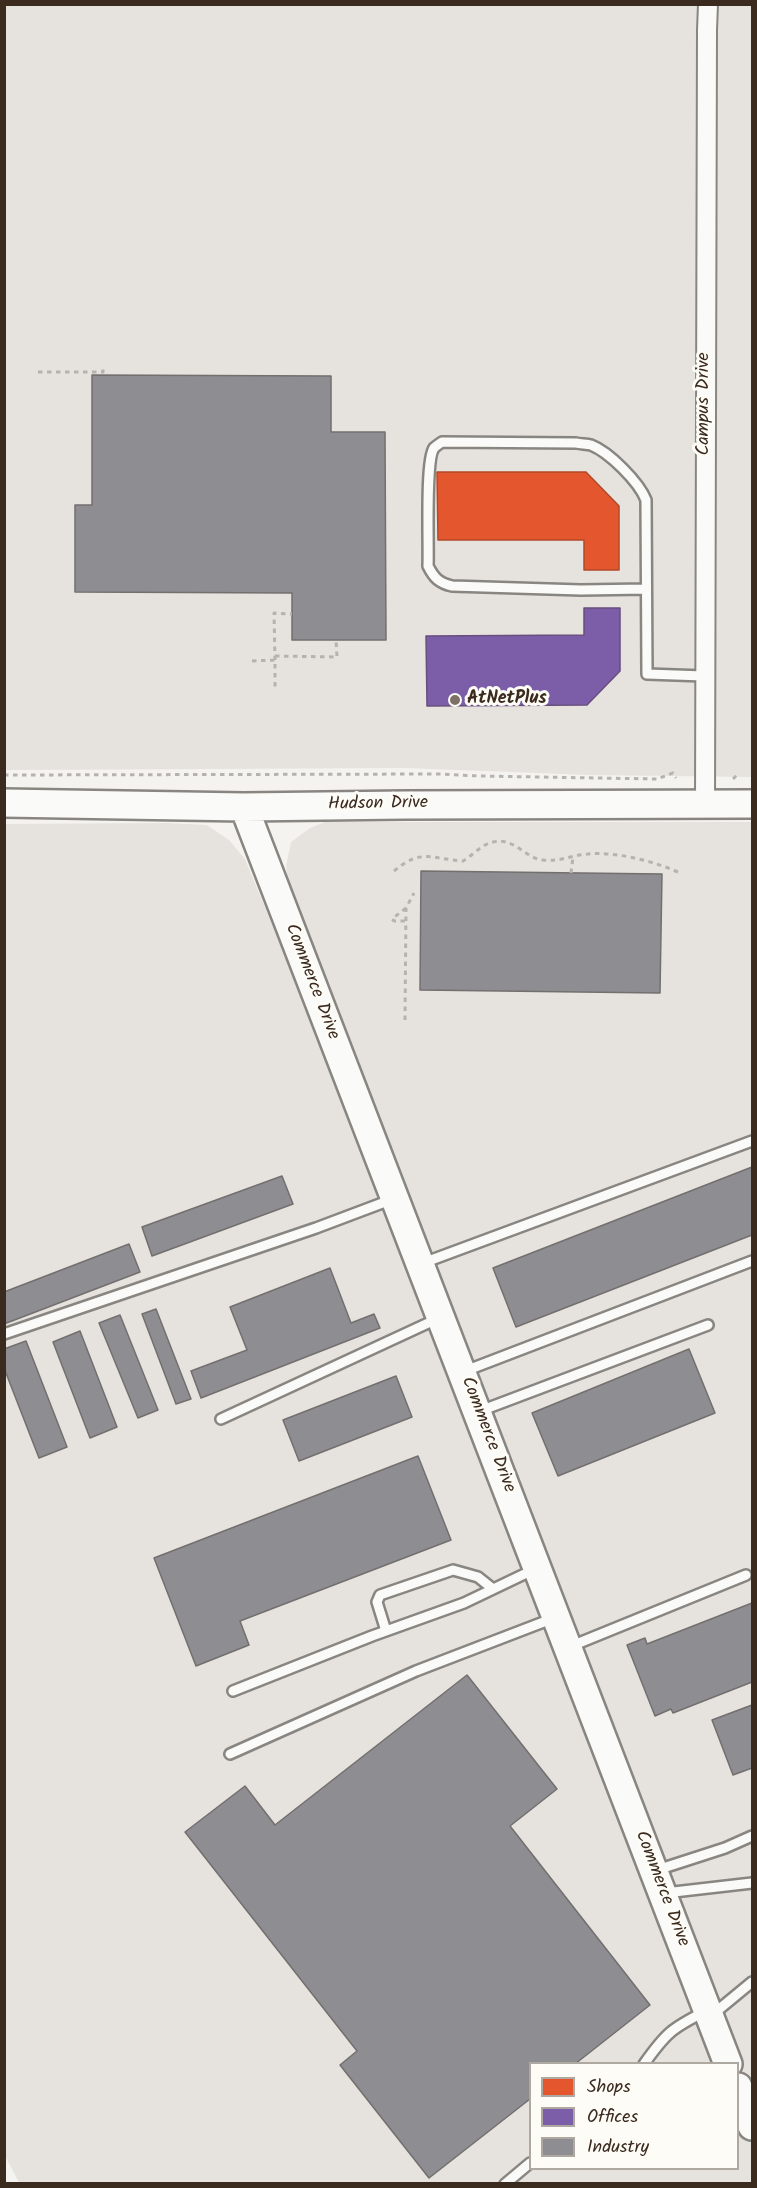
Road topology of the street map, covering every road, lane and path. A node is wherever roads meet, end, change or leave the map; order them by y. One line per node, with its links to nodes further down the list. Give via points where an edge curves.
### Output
1 (708, 4): 9 (street, Campus Drive)
2 (103, 364): 3 (path, via 103,372)
3 (38, 372)
4 (646, 588): 4 (lane, via 646,500 634,480 603,452 576,443 442,442 435,446 430,474 428,566 441,583 581,590); 9 (lane, via 647,674)
5 (292, 614): 7 (path, via 274,613)
6 (336, 640): 7 (path, via 337,657)
7 (275, 658): 8 (path); 10 (path)
8 (252, 661)
9 (704, 676): 16 (street, Campus Drive)
10 (275, 687)
11 (739, 773): 14 (path)
12 (4, 775): 13 (path, via 439,774 657,779 673,773)
13 (676, 778)
14 (733, 779)
15 (4, 803): 18 (street, Hudson Drive)
16 (705, 803): 17 (street, Hudson Drive); 18 (street, Hudson Drive)
17 (753, 804)
18 (244, 807): 28 (street, Commerce Drive)
19 (573, 858): 20 (path, via 538,860 513,844 493,842 463,861 418,857); 21 (path); 22 (path, via 608,854)
20 (394, 871)
21 (571, 873)
22 (682, 874)
23 (414, 893): 24 (path)
24 (406, 908): 25 (path); 25 (path, via 392,919)
25 (405, 921): 26 (path)
26 (405, 1020)
27 (753, 1141): 30 (lane)
28 (395, 1198): 30 (street, Commerce Drive); 33 (lane)
29 (753, 1261): 34 (lane)
30 (420, 1264): 31 (street, Commerce Drive)
31 (441, 1317): 34 (street, Commerce Drive); 36 (lane)
32 (708, 1325): 35 (lane)
33 (4, 1334)
34 (462, 1372): 35 (street, Commerce Drive)
35 (478, 1412): 37 (street, Commerce Drive)
36 (221, 1419)
37 (537, 1568): 39 (lane); 40 (street, Commerce Drive)
38 (746, 1575): 42 (lane)
39 (493, 1589): 41 (lane); 41 (lane, via 478,1577 453,1570 380,1595 376,1602)
40 (556, 1617): 42 (street, Commerce Drive); 44 (lane, via 416,1671)
41 (386, 1631): 43 (lane)
42 (567, 1647): 46 (street, Commerce Drive)
43 (233, 1692)
44 (230, 1754)
45 (753, 1836): 46 (lane)
46 (659, 1882): 47 (lane); 49 (street, Commerce Drive)
47 (753, 1883)
48 (753, 1982): 49 (lane)
49 (709, 2013): 50 (lane, via 681,2023 665,2034); 51 (street, Commerce Drive)
50 (645, 2062)
51 (727, 2062)
52 (739, 2090): 53 (street)
53 (753, 2126)
54 (529, 2165): 55 (lane)
55 (505, 2184)

